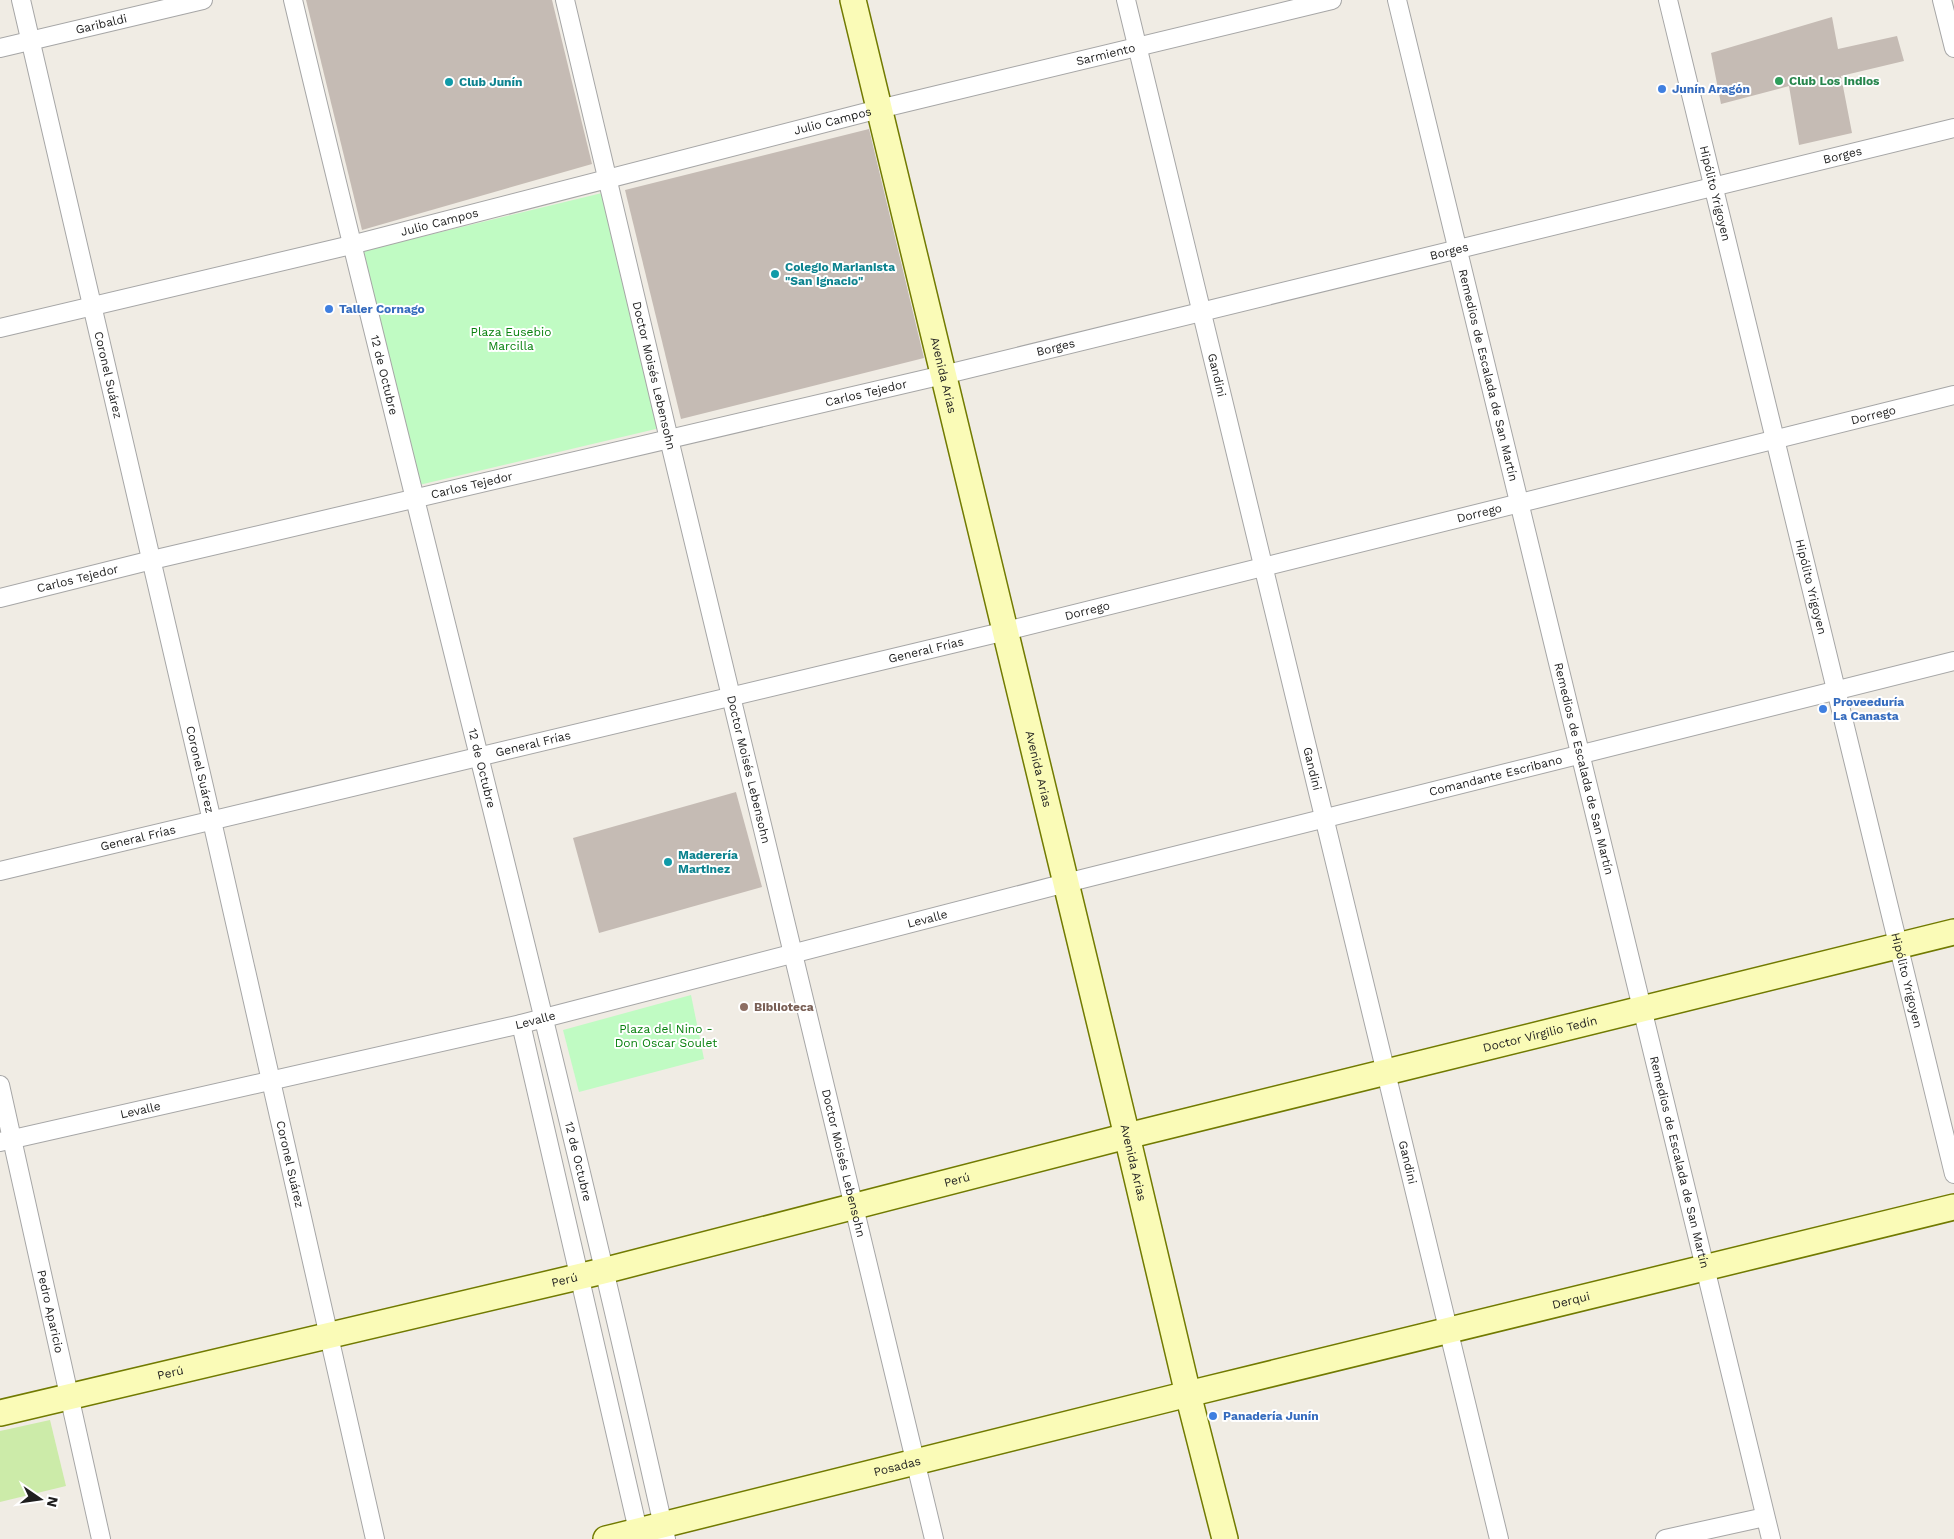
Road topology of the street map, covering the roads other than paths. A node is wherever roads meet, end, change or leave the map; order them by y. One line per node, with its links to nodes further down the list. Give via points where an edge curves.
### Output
1 (21, 0): 11 (street, Coronel Suárez)
2 (203, 0): 11 (street, Garibaldi)
3 (293, 0): 19 (street, 12 de Octubre)
4 (565, 0): 17 (street, Doctor Moisés Lebensohn)
5 (853, 0): 15 (main road, Avenida Arias)
6 (1126, 0): 12 (street, Gandini)
7 (1332, 0): 12 (street, Sarmiento)
8 (1397, 0): 20 (street, Remedios de Escalada de San Martín)
9 (1668, 0): 18 (street, Hipólito Yrigoyen)
10 (1942, 0): 14 (street)
11 (30, 41): 13 (street, Garibaldi); 21 (street, Coronel Suárez)
12 (1137, 47): 15 (street, Sarmiento); 22 (street, Gandini)
13 (0, 48)
14 (1954, 48)
15 (879, 109): 17 (street, Julio Campos); 24 (main road, Avenida Arias)
16 (1954, 128): 18 (street, Borges)
17 (607, 179): 19 (street, Julio Campos); 26 (street, Doctor Moisés Lebensohn)
18 (1714, 187): 20 (street, Borges); 27 (street, Hipólito Yrigoyen)
19 (351, 245): 21 (street, Julio Campos); 28 (street, 12 de Octubre)
20 (1457, 249): 22 (street, Borges); 29 (street, Remedios de Escalada de San Martín)
21 (92, 306): 23 (street, Julio Campos); 30 (street, Coronel Suárez)
22 (1201, 312): 24 (street, Borges); 31 (street, Gandini)
23 (0, 328)
24 (943, 376): 26 (street, Carlos Tejedor); 33 (main road, Avenida Arias)
25 (1954, 395): 27 (street, Dorrego)
26 (669, 440): 28 (street, Carlos Tejedor); 36 (street, Doctor Moisés Lebensohn)
27 (1775, 440): 29 (street, Dorrego); 35 (street, Hipólito Yrigoyen)
28 (414, 499): 30 (street, Carlos Tejedor); 38 (street, 12 de Octubre)
29 (1519, 503): 31 (street, Dorrego); 37 (street, Remedios de Escalada de San Martín)
30 (152, 560): 32 (street, Carlos Tejedor); 40 (street, Coronel Suárez)
31 (1263, 567): 33 (street, Dorrego); 39 (street, Gandini)
32 (0, 598)
33 (1006, 631): 36 (street, General Frías); 42 (main road, Avenida Arias)
34 (1954, 661): 35 (street, Comandante Escribano)
35 (1836, 690): 37 (street, Comandante Escribano); 44 (street, Hipólito Yrigoyen)
36 (731, 697): 38 (street, General Frías); 45 (street, Doctor Moisés Lebensohn)
37 (1580, 754): 39 (street, Comandante Escribano); 46 (street, Remedios de Escalada de San Martín)
38 (478, 757): 40 (street, General Frías); 47 (street, 12 de Octubre)
39 (1324, 819): 42 (street, Comandante Escribano); 49 (street, Gandini)
40 (212, 821): 41 (street, General Frías); 50 (street, Coronel Suárez)
41 (0, 871)
42 (1066, 884): 45 (street, Levalle); 52 (main road, Avenida Arias)
43 (1954, 932): 44 (main road, Doctor Virgilio Tedín)
44 (1898, 946): 46 (main road, Doctor Virgilio Tedín); 54 (street, Hipólito Yrigoyen)
45 (793, 954): 47 (street, Levalle); 55 (street, Doctor Moisés Lebensohn)
46 (1642, 1009): 49 (main road, Doctor Virgilio Tedín); 57 (street, Remedios de Escalada de San Martín)
47 (543, 1018): 48 (street, Levalle); 58 (street, 12 de Octubre)
48 (521, 1024): 50 (street, Levalle); 59 (street, 12 de Octubre)
49 (1386, 1073): 52 (main road, Doctor Virgilio Tedín); 60 (street, Gandini)
50 (272, 1082): 53 (street, Levalle); 61 (street, Coronel Suárez)
51 (0, 1085): 53 (street, Pedro Aparicio)
52 (1127, 1136): 55 (main road, Perú); 62 (main road, Avenida Arias)
53 (6, 1141): 63 (street, Pedro Aparicio)
54 (1954, 1174)
55 (854, 1206): 58 (main road, Perú); 65 (street, Doctor Moisés Lebensohn)
56 (1954, 1207): 57 (main road, Derqui)
57 (1705, 1268): 60 (main road, Derqui); 66 (street, Remedios de Escalada de San Martín)
58 (603, 1272): 59 (main road, Perú); 67 (street, 12 de Octubre)
59 (580, 1277): 61 (main road, Perú); 68 (street, 12 de Octubre)
60 (1448, 1330): 62 (main road, Derqui); 74 (street, Gandini)
61 (329, 1335): 63 (main road, Perú); 70 (street, Coronel Suárez)
62 (1188, 1394): 65 (main road, Posadas); 73 (main road, Avenida Arias)
63 (68, 1397): 64 (main road, Perú); 69 (street, Pedro Aparicio)
64 (0, 1413)
65 (916, 1462): 67 (main road, Posadas); 72 (street, Doctor Moisés Lebensohn)
66 (1765, 1516): 75 (street); 76 (street, Remedios de Escalada de San Martín)
67 (664, 1532): 68 (main road, Posadas)
68 (639, 1535): 71 (main road, Posadas)
69 (101, 1539)
70 (375, 1539)
71 (606, 1539)
72 (934, 1539)
73 (1225, 1539)
74 (1498, 1539)
75 (1665, 1539)
76 (1771, 1539)

